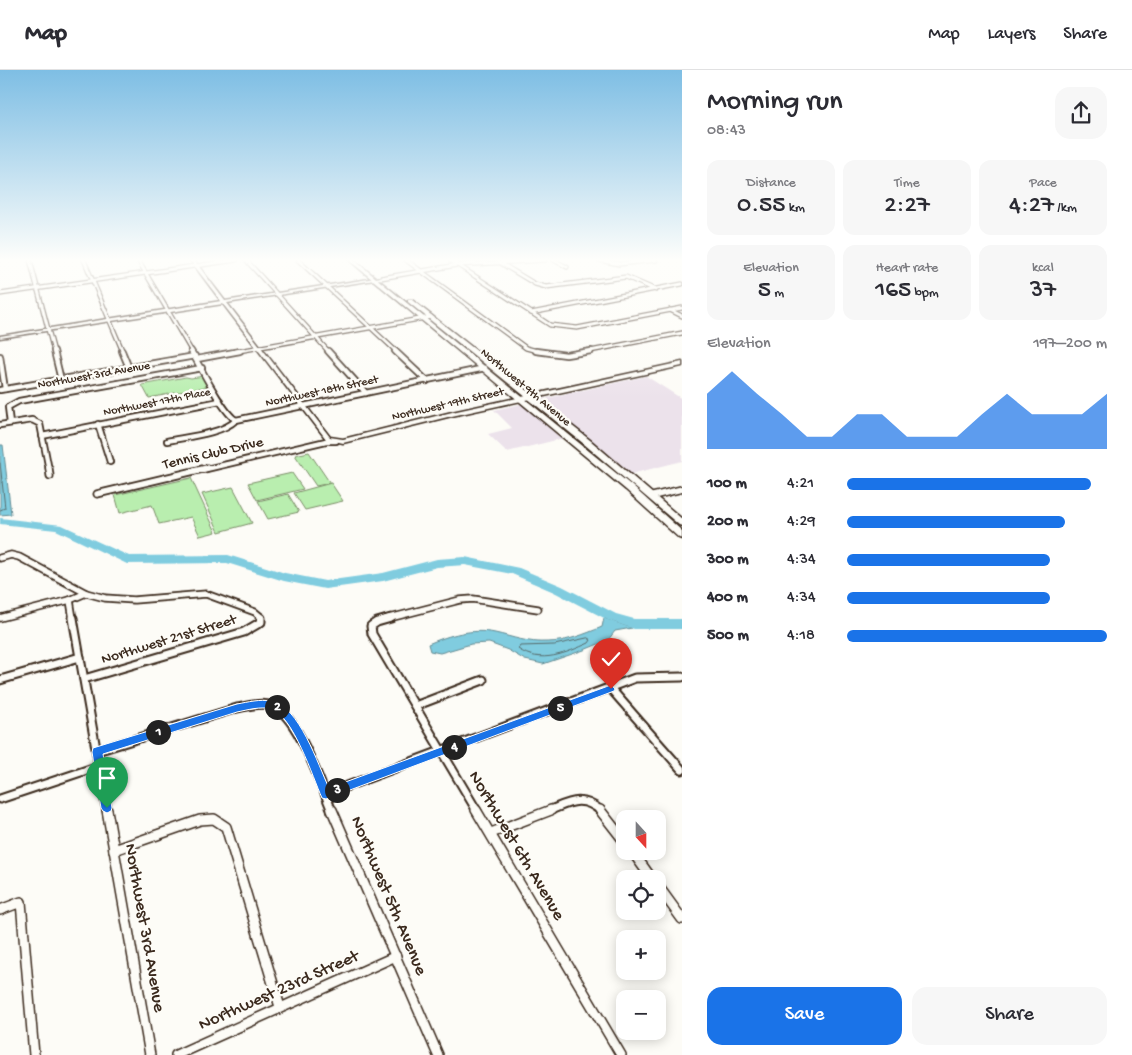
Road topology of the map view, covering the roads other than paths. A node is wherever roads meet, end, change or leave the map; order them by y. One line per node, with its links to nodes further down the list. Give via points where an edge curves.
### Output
1 (41, 306): 22 (street)
2 (104, 306): 20 (street)
3 (165, 306): 15 (street)
4 (199, 306): 15 (street)
5 (227, 306): 26 (street)
6 (287, 306): 25 (street)
7 (347, 306): 21 (street)
8 (407, 306): 19 (main road, Northwest 9th Avenue)
9 (417, 306): 18 (main road, Northwest 9th Avenue)
10 (468, 306): 23 (street, via 526,348 548,355 572,356)
11 (520, 306): 16 (street)
12 (569, 306): 16 (street)
13 (682, 308): 14 (street)
14 (670, 310): 16 (street, via 577,328 550,325); 17 (street)
15 (168, 311): 20 (street); 28 (street)
16 (531, 313)
17 (682, 316)
18 (431, 317): 19 (street); 37 (main road, Northwest 9th Avenue)
19 (423, 319): 21 (street); 32 (main road, Northwest 9th Avenue)
20 (110, 320): 22 (street); 30 (street)
21 (371, 328): 25 (street); 34 (street)
22 (48, 330): 24 (street); 33 (street)
23 (682, 333)
24 (0, 338)
25 (316, 338): 26 (street); 36 (street)
26 (259, 348): 28 (street); 40 (street)
27 (0, 356): 35 (street)
28 (196, 358): 30 (street); 31 (street)
29 (682, 364): 37 (street, Northwest 19th Street)
30 (129, 368): 33 (street)
31 (202, 368): 39 (street); 42 (street, Northwest 3rd Avenue, via 14,403 8,407)
32 (485, 368): 34 (street, Northwest 18th Street); 38 (main road, Northwest 9th Avenue)
33 (60, 380): 35 (street)
34 (427, 381): 36 (street, Northwest 18th Street)
35 (2, 390)
36 (366, 393): 40 (street, Northwest 18th Street)
37 (532, 398): 38 (street, Northwest 19th Street); 53 (main road, Northwest 9th Avenue)
38 (523, 400): 47 (street, Northwest 19th Street); 50 (main road, Northwest 9th Avenue)
39 (220, 401): 41 (street); 43 (street, Northwest 17th Place)
40 (303, 407): 41 (street, Northwest 18th Street); 47 (street, via 328,438)
41 (236, 420): 46 (street, Northwest 18th Street, via 222,429)
42 (10, 423): 44 (street); 45 (street, via 37,422)
43 (98, 424): 45 (street, Northwest 17th Place); 48 (street, Northwest 17th Place)
44 (0, 425)
45 (42, 436): 49 (street)
46 (167, 441)
47 (336, 441): 52 (street, Tennis Club Drive)
48 (110, 462)
49 (50, 476)
50 (629, 488): 53 (main road); 54 (main road, Northwest 9th Avenue)
51 (682, 489): 53 (street)
52 (97, 494)
53 (653, 496): 55 (main road, Northwest 9th Avenue)
54 (642, 499): 55 (main road); 57 (main road, Northwest 9th Avenue)
55 (666, 508): 56 (main road, Northwest 9th Avenue)
56 (682, 523)
57 (682, 536)
58 (0, 558): 59 (street, via 19,557)
59 (86, 593): 60 (street); 65 (street, Northwest 21st Street, via 134,600 213,595 255,612 261,617 261,622 244,632)
60 (70, 600): 62 (street); 63 (street, Northwest 3rd Avenue)
61 (538, 609): 69 (street, Northwest 6th Avenue, via 473,598 391,617 371,626 372,634)
62 (0, 618)
63 (80, 657): 65 (street, Northwest 3rd Avenue); 66 (street, Northwest 21st Street)
64 (682, 677): 68 (street, via 635,678)
65 (84, 679): 70 (street, Northwest 3rd Avenue)
66 (0, 680)
67 (484, 680): 69 (street)
68 (611, 689): 71 (street); 73 (street)
69 (414, 706): 71 (street, Northwest 6th Avenue)
70 (97, 752): 72 (street, Northwest 3rd Avenue); 74 (street, Northwest 5th Avenue, via 237,708 272,705 283,710 296,727)
71 (441, 752): 74 (street); 77 (street, Northwest 6th Avenue)
72 (99, 766): 75 (street); 78 (street, Northwest 3rd Avenue)
73 (682, 770)
74 (326, 794): 82 (street, Northwest 5th Avenue)
75 (0, 799)
76 (616, 830): 77 (street, via 601,810 588,801 576,800)
77 (491, 833): 84 (street, Northwest 6th Avenue)
78 (114, 850): 83 (street, via 200,820 214,820 226,827); 86 (street, Northwest 3rd Avenue)
79 (666, 897): 81 (street)
80 (0, 910): 85 (street, via 21,902)
81 (682, 919)
82 (396, 956): 83 (street, Northwest 23rd Street); 88 (street, Northwest 5th Avenue)
83 (280, 1008): 87 (street, Northwest 23rd Street)
84 (618, 1054)
85 (34, 1055)
86 (150, 1055)
87 (176, 1055)
88 (438, 1055)

